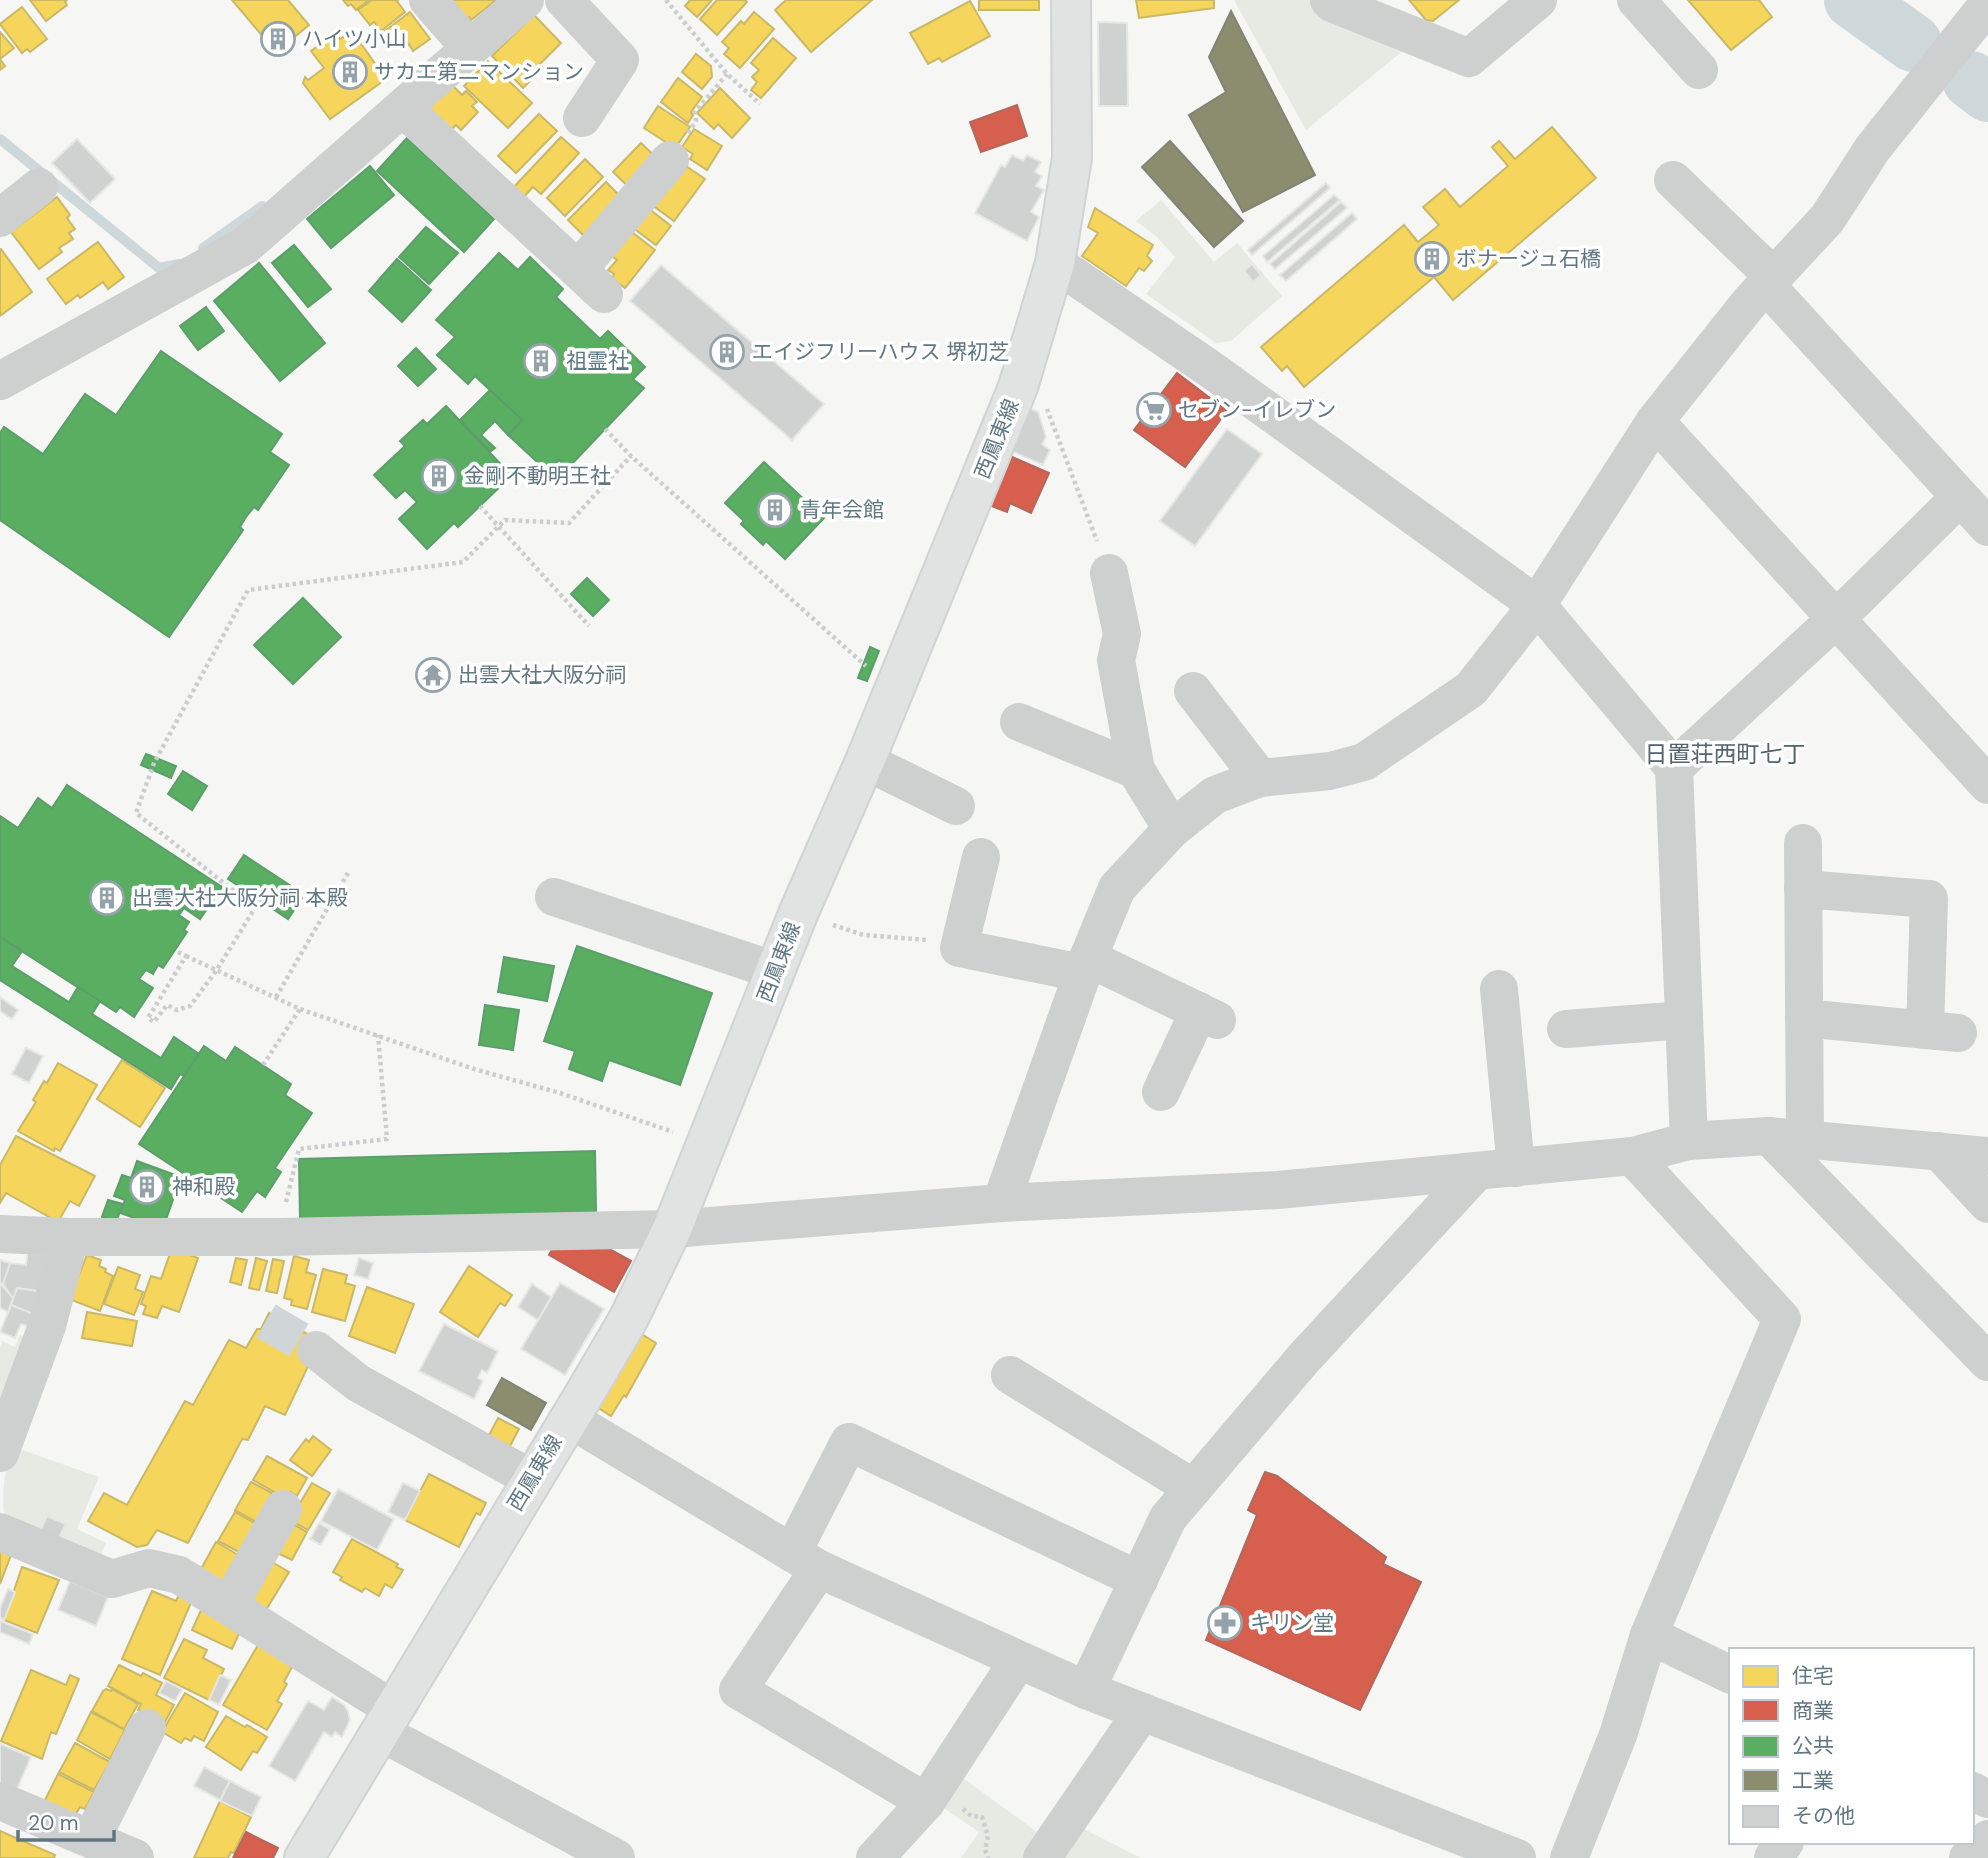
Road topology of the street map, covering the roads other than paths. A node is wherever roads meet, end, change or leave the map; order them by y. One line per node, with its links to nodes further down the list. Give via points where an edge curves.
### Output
1 (428, 0): 9 (street)
2 (525, 0): 9 (street)
3 (564, 0): 12 (street, via 620,60)
4 (1071, 0): 17 (main road, 西鳳東線, via 1072,159)
5 (1329, 0): 6 (street, via 1469,58)
6 (1538, 0)
7 (1636, 0): 10 (street)
8 (1988, 4): 18 (street, via 1873,148 1827,219)
9 (470, 48): 11 (street)
10 (1699, 69)
11 (402, 108): 13 (street, via 591,282); 19 (street, via 246,245)
12 (582, 118)
13 (670, 160)
14 (1673, 180): 18 (street)
15 (39, 187): 16 (street)
16 (0, 218)
17 (1055, 263): 24 (street); 28 (main road, 西鳳東線, via 1018,387)
18 (1770, 281): 20 (street); 21 (street)
19 (0, 381)
20 (1655, 421): 24 (street); 25 (street)
21 (1960, 497): 22 (street); 25 (street)
22 (1988, 527)
23 (1109, 573): 30 (street, via 1122,634 1116,660)
24 (1537, 605): 29 (street); 31 (street, via 1471,689 1364,762 1330,771)
25 (1836, 619): 29 (street); 32 (street)
26 (1193, 691): 31 (street)
27 (1019, 722): 30 (street)
28 (865, 761): 33 (street); 40 (main road, 西鳳東線)
29 (1674, 768): 43 (street)
30 (1136, 770): 34 (street)
31 (1260, 778): 34 (street, via 1215,795)
32 (1988, 785)
33 (956, 806)
34 (1171, 829): 39 (street, via 1116,888)
35 (1803, 843): 37 (street)
36 (981, 857): 39 (street, via 959,948)
37 (1803, 889): 42 (street); 42 (street, via 1928,899 1942,1031)
38 (554, 897): 40 (street)
39 (1085, 965): 45 (street, via 1208,1016); 53 (street)
40 (776, 971): 55 (main road, 西鳳東線)
41 (1499, 989): 51 (street)
42 (1804, 1018): 46 (street)
43 (1684, 1020): 44 (street); 47 (street)
44 (1566, 1029)
45 (1161, 1092)
46 (1787, 1138): 47 (street); 48 (street); 59 (street)
47 (1689, 1141): 49 (street)
48 (1939, 1152): 50 (street); 54 (street)
49 (1632, 1156): 51 (street); 70 (street, via 1782,1319)
50 (1988, 1156)
51 (1516, 1168): 52 (street)
52 (1478, 1171): 53 (street, via 1278,1190); 64 (street, via 1304,1358)
53 (1001, 1203): 55 (street)
54 (1988, 1204)
55 (673, 1230): 57 (street); 61 (main road, 西鳳東線, via 628,1320)
56 (0, 1234): 57 (street)
57 (70, 1237): 62 (street, via 47,1326)
58 (316, 1350): 63 (street, via 358,1382)
59 (1988, 1362)
60 (1010, 1375): 64 (street)
61 (568, 1418): 63 (main road, 西鳳東線); 67 (street)
62 (0, 1453)
63 (532, 1479): 75 (main road, 西鳳東線)
64 (1193, 1488): 68 (street, via 1168,1518)
65 (282, 1510): 69 (street)
66 (0, 1532): 69 (street, via 112,1580 149,1568 179,1575)
67 (806, 1561): 68 (street, via 849,1442); 71 (street); 77 (street, via 738,1690)
68 (1139, 1580): 73 (street)
69 (229, 1606): 75 (street)
70 (1648, 1635): 72 (street); 87 (street, via 1618,1735)
71 (1018, 1661): 73 (street); 77 (street)
72 (1729, 1674)
73 (1086, 1690): 74 (street)
74 (1142, 1712): 85 (street); 86 (street)
75 (386, 1721): 82 (main road, 西鳳東線); 83 (street)
76 (147, 1728): 79 (street)
77 (933, 1792): 84 (street)
78 (0, 1801): 79 (street)
79 (92, 1838): 81 (street)
80 (1988, 1839): 88 (street)
81 (135, 1858)
82 (304, 1858)
83 (616, 1858)
84 (875, 1858)
85 (1042, 1858)
86 (1517, 1858)
87 (1569, 1858)
88 (1968, 1858)

